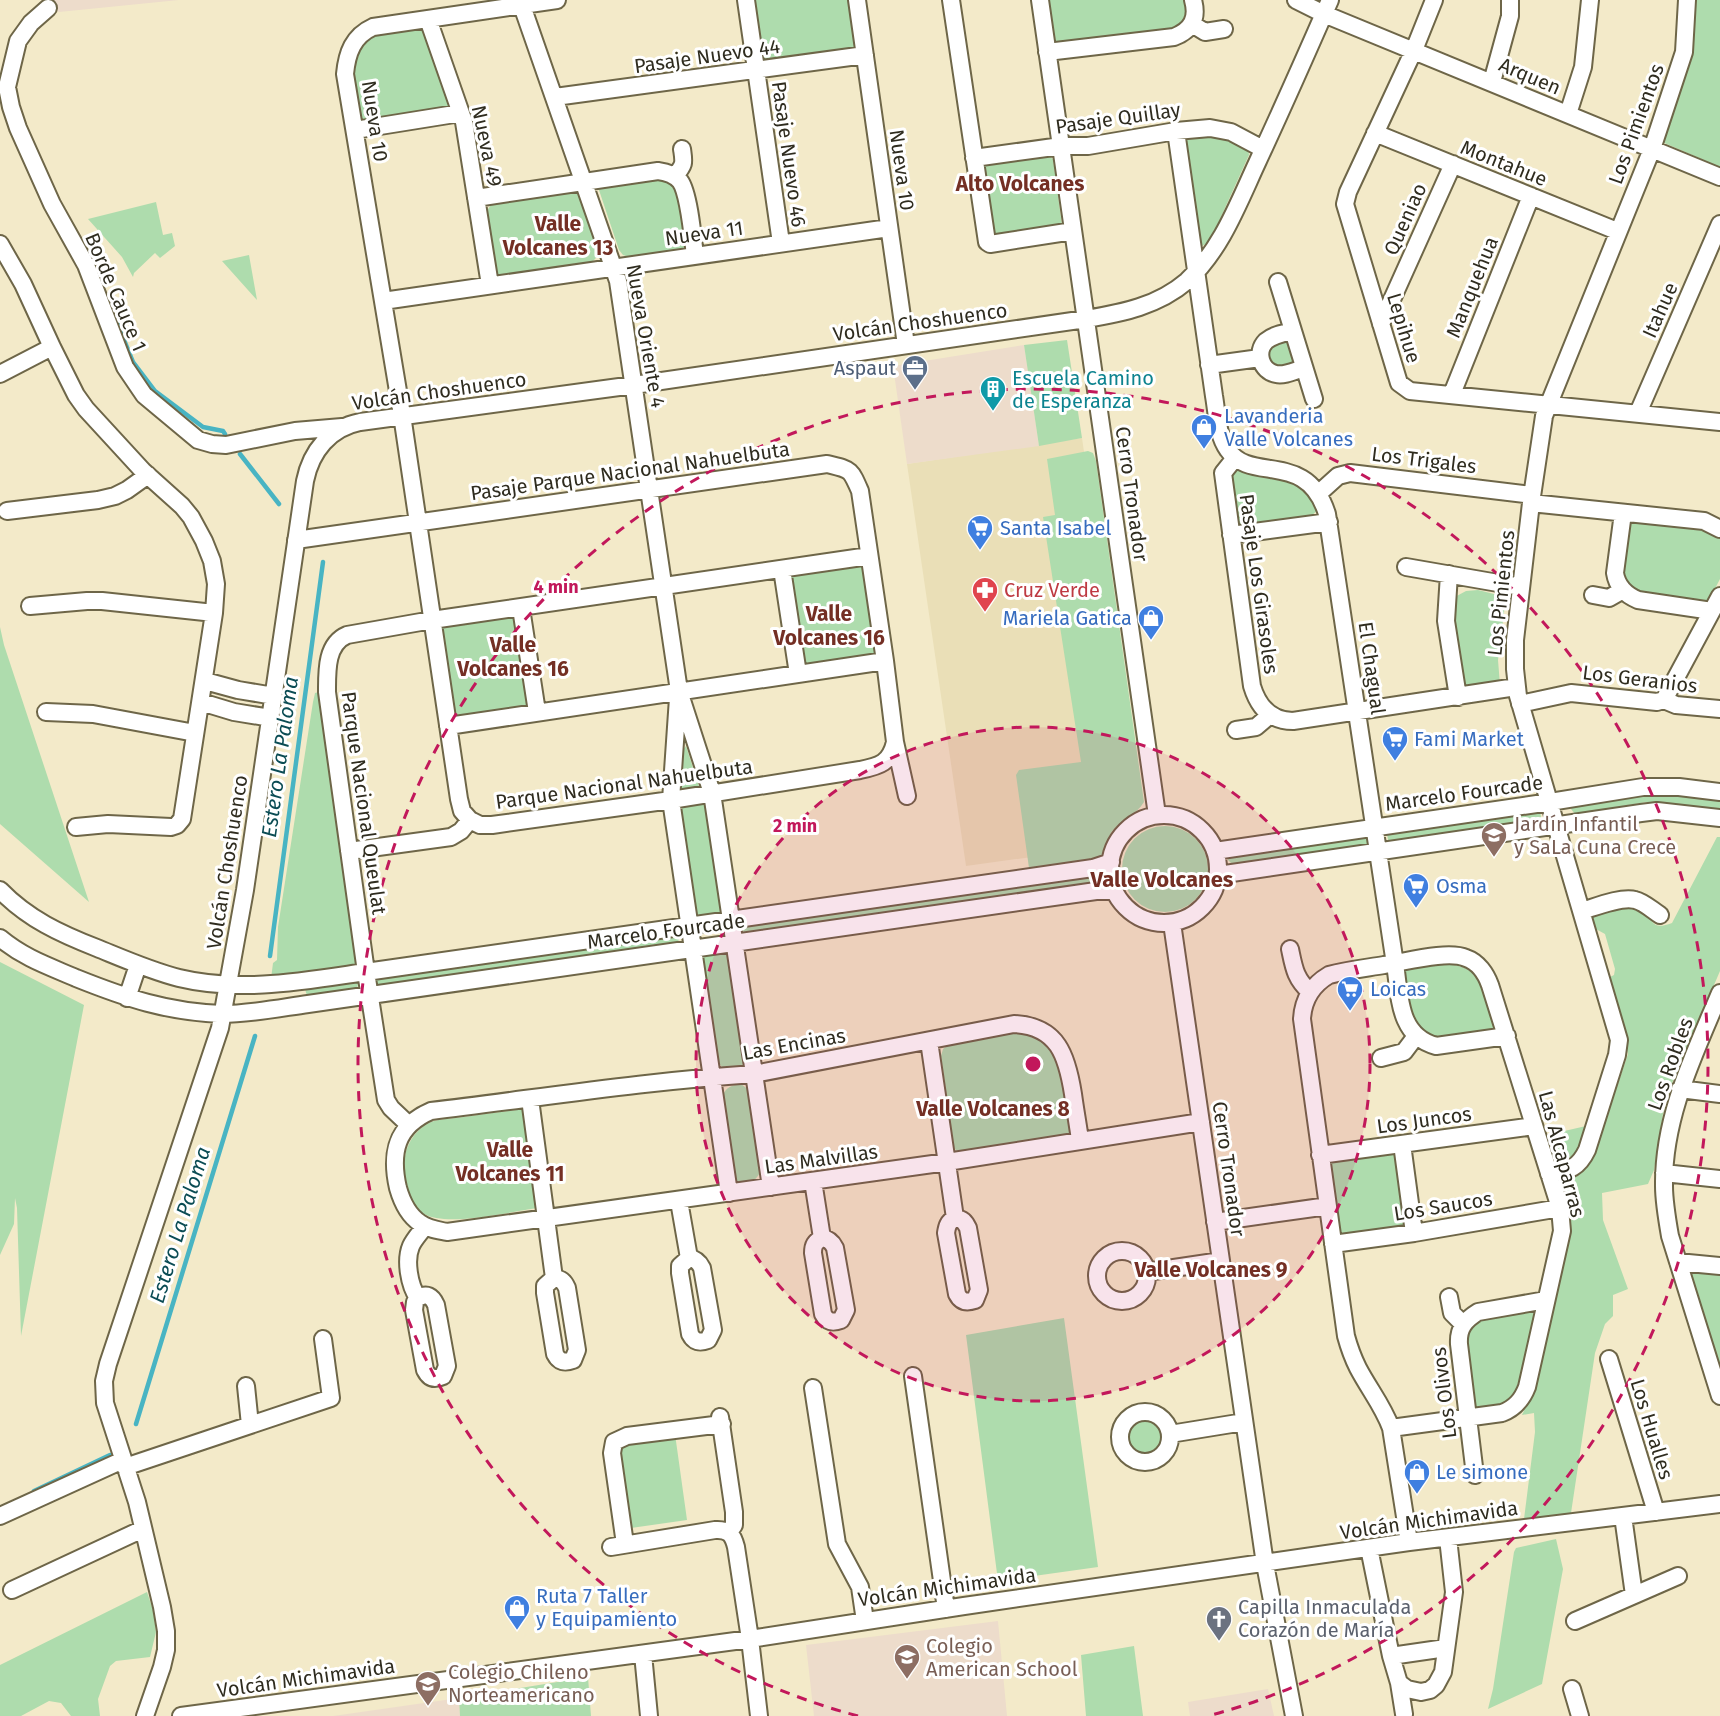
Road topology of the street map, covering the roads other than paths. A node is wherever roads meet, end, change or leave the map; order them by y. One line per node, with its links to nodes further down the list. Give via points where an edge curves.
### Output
1 (557, 0): 12 (street, Nueva 10)
2 (746, 0): 21 (street, Pasaje Nuevo 46)
3 (857, 0): 20 (street, Nueva 10)
4 (951, 0): 33 (street)
5 (1040, 0): 19 (street, Cerro Tronador)
6 (1193, 0): 16 (street, via 1196,13)
7 (1296, 0): 13 (street, Arquen)
8 (1434, 0): 18 (street, Lepihue)
9 (1510, 0): 22 (street, via 1510,16)
10 (1590, 0): 25 (street, via 1583,68)
11 (1687, 0): 32 (street, Los Pimientos, via 1684,52)
12 (521, 2): 15 (street, Nueva 10); 23 (street, Nueva Oriente 4)
13 (1327, 7): 18 (street, Arquen); 31 (street, Volcán Choshuenco)
14 (48, 8): 68 (street, Borde Cauce 1, via 18,41 7,87 11,107 52,204 86,265 125,367 144,395 198,440 212,444)
15 (428, 19): 24 (street, Nueva 49); 26 (street, Nueva 10, via 373,27 353,43 345,74)
16 (1192, 24): 17 (street, via 1205,32); 19 (street, via 1174,37)
17 (1224, 29)
18 (1414, 50): 22 (street, Arquen); 28 (street, Lepihue)
19 (1047, 52): 29 (street, Cerro Tronador)
20 (866, 56): 21 (street, Pasaje Nuevo 44); 41 (street, Nueva 10)
21 (756, 71): 23 (street, Pasaje Nuevo 44); 45 (street, Pasaje Nuevo 46)
22 (1492, 82): 25 (street, Arquen)
23 (555, 97): 37 (street, Nueva Oriente 4)
24 (461, 113): 26 (street); 39 (street, Nueva 49)
25 (1568, 114): 32 (street, Arquen)
26 (355, 130): 51 (street, Nueva 10)
27 (1176, 131): 29 (street, Pasaje Quillay, via 1089,146); 31 (street, Pasaje Quillay, via 1215,128); 48 (street)
28 (1375, 133): 34 (street, Montahue); 53 (street, Lepihue, via 1345,204)
29 (1061, 146): 33 (street, Pasaje Quillay); 42 (street, Cerro Tronador)
30 (682, 148): 35 (street, via 683,166)
31 (1263, 148): 48 (street, Volcán Choshuenco, via 1227,226)
32 (1652, 149): 36 (street, Arquen); 43 (street, Los Pimientos)
33 (974, 158): 42 (street, via 987,242)
34 (1453, 164): 38 (street, Montahue); 53 (street, Queniao)
35 (675, 176): 37 (street, via 658,171); 46 (street, via 685,192)
36 (1720, 177)
37 (584, 182): 39 (street); 47 (street, Nueva Oriente 4)
38 (1531, 196): 43 (street, Montahue); 62 (street, Manquehua)
39 (476, 198): 50 (street, Nueva 49)
40 (1720, 224): 65 (street, Itahue)
41 (889, 228): 45 (street, Nueva 11); 55 (street, Nueva 10)
42 (1073, 231): 52 (street, Cerro Tronador)
43 (1617, 231): 64 (street, Los Pimientos)
44 (0, 243): 56 (street)
45 (781, 243): 46 (street, Nueva 11)
46 (695, 256): 47 (street, Nueva 11)
47 (614, 267): 50 (street, Nueva 11); 61 (street, Nueva Oriente 4)
48 (1196, 272): 52 (street, Volcán Choshuenco, via 1177,289 1144,307); 58 (street)
49 (1278, 282): 54 (street)
50 (490, 285): 51 (street, Nueva 11)
51 (382, 301): 66 (street, Nueva 10)
52 (1086, 319): 55 (street, Volcán Choshuenco); 119 (street, Cerro Tronador)
53 (1381, 324): 62 (street, Lepihue, via 1399,382 1410,391)
54 (1293, 331): 57 (street, via 1268,340 1261,348); 59 (street)
55 (906, 345): 61 (street, Volcán Choshuenco)
56 (52, 346): 60 (street); 70 (street, via 86,409)
57 (1260, 358): 58 (street); 59 (street, via 1266,369 1276,374)
58 (1209, 365): 69 (street, via 1221,433)
59 (1304, 368): 63 (street)
60 (0, 374)
61 (634, 384): 66 (street, Volcán Choshuenco); 71 (street, Nueva Oriente 4)
62 (1452, 394): 64 (street, Lepihue)
63 (1314, 399)
64 (1548, 405): 65 (street, Lepihue); 73 (street, Los Pimientos)
65 (1638, 413): 67 (street, Lepihue)
66 (402, 415): 68 (street, Volcán Choshuenco); 77 (street, Parque Nacional Nahuelbuta)
67 (1720, 422)
68 (342, 427): 80 (street, Volcán Choshuenco, via 327,438 311,461)
69 (1234, 458): 72 (street, El Chagual, via 1291,473); 79 (street, Pasaje Los Girasoles, via 1223,472)
70 (148, 475): 74 (street, via 115,496); 92 (street, via 187,511 204,541 216,584)
71 (649, 489): 77 (street, Pasaje Parque Nacional Nahuelbuta); 81 (street, Pasaje Parque Nacional Nahuelbuta, via 827,464 847,469 860,491); 86 (street, Nueva Oriente 4)
72 (1318, 494): 73 (street, Los Trigales, via 1338,476 1350,473); 76 (street, El Chagual)
73 (1532, 499): 75 (street, Los Trigales); 85 (street, Los Pimientos)
74 (7, 511)
75 (1623, 513): 78 (street, Los Trigales, via 1704,521); 87 (street, via 1615,573)
76 (1329, 522): 79 (street); 105 (street, El Chagual)
77 (417, 523): 80 (street, Pasaje Parque Nacional Nahuelbuta); 93 (street, Parque Nacional Nahuelbuta)
78 (1720, 529)
79 (1231, 535): 108 (street, Pasaje Los Girasoles, via 1252,686 1260,705)
80 (297, 540): 99 (street, Volcán Choshuenco)
81 (869, 556): 83 (street, Parque Nacional Queulat); 94 (street)
82 (1406, 567): 84 (street)
83 (782, 569): 86 (street, Parque Nacional Queulat); 95 (street)
84 (1449, 574): 85 (street); 100 (street, via 1446,615)
85 (1521, 586): 97 (street, Los Pimientos, via 1514,658)
86 (663, 587): 91 (street, Parque Nacional Queulat); 98 (street, Nueva Oriente 4)
87 (1623, 590): 88 (street, via 1609,598); 89 (street, via 1638,600)
88 (1593, 595)
89 (1716, 603): 101 (street)
90 (30, 606): 92 (street, via 102,601)
91 (521, 608): 93 (street, Parque Nacional Queulat); 107 (street)
92 (214, 613): 96 (street)
93 (432, 620): 110 (street, Parque Nacional Nahuelbuta); 125 (street, Parque Nacional Queulat, via 347,635 332,649 327,692)
94 (885, 661): 95 (street); 113 (street)
95 (798, 674): 98 (street)
96 (204, 681): 99 (street); 102 (street)
97 (1516, 687): 100 (street); 103 (street, Los Pimientos)
98 (679, 691): 107 (street); 115 (street); 117 (street)
99 (274, 696): 109 (street, Volcán Choshuenco)
100 (1458, 697): 105 (street)
101 (1664, 700): 103 (street, Los Geranios, via 1571,693); 104 (street, Los Geranios)
102 (201, 702): 109 (street); 112 (street)
103 (1520, 704): 118 (street, Los Pimientos)
104 (1720, 710)
105 (1357, 711): 108 (street, via 1293,721); 124 (street, El Chagual)
106 (46, 712): 112 (street, via 93,714)
107 (537, 712): 110 (street)
108 (1270, 715): 111 (street, via 1256,727)
109 (271, 718): 144 (street, Volcán Choshuenco)
110 (448, 726): 121 (street, Parque Nacional Nahuelbuta, via 459,799)
111 (1236, 730)
112 (195, 733): 123 (street, via 182,819 177,825)
113 (895, 742): 115 (street, Parque Nacional Nahuelbuta, via 891,756 874,767); 116 (street)
114 (1720, 792): 118 (street, Marcelo Fourcade, via 1642,787)
115 (712, 793): 117 (street, Parque Nacional Nahuelbuta); 134 (street)
116 (907, 796)
117 (671, 800): 121 (street, Parque Nacional Nahuelbuta, via 492,825); 136 (street)
118 (1550, 802): 122 (street, Los Pimientos); 124 (street, Marcelo Fourcade)
119 (1157, 815): 126 (street, via 1175,816 1192,823 1202,830); 128 (street, via 1126,831)
120 (1720, 818): 122 (street, via 1657,812)
121 (470, 820): 125 (street, via 451,837)
122 (1556, 824): 127 (street); 132 (street, Los Pimientos)
123 (76, 826)
124 (1375, 828): 126 (street, Marcelo Fourcade); 127 (street, El Chagual)
125 (349, 851): 143 (street, Parque Nacional Queulat)
126 (1215, 851): 129 (street)
127 (1378, 851): 129 (street); 141 (street, El Chagual)
128 (1111, 862): 131 (street); 134 (street, Marcelo Fourcade, via 1093,868)
129 (1218, 875): 135 (street, via 1204,907)
130 (0, 890): 142 (street, Marcelo Fourcade, via 41,923)
131 (1115, 891): 135 (street, via 1138,917); 138 (street, Marcelo Fourcade)
132 (1582, 911): 133 (street, via 1626,899 1647,905); 168 (street, Los Pimientos, via 1618,1047 1583,1159 1573,1168)
133 (1660, 915)
134 (731, 919): 136 (street, Marcelo Fourcade); 138 (street)
135 (1172, 923): 160 (street, Cerro Tronador)
136 (690, 925): 139 (street); 143 (street, Marcelo Fourcade)
137 (0, 938): 148 (street, Marcelo Fourcade, via 38,963)
138 (735, 943): 139 (street, Marcelo Fourcade); 155 (street)
139 (693, 949): 147 (street, Marcelo Fourcade); 156 (street)
140 (1290, 949): 145 (street, via 1295,976)
141 (1395, 964): 145 (street, Las Alcaparras, via 1329,975); 151 (street, El Chagual, via 1403,1014); 152 (street, Las Alcaparras, via 1448,956 1468,958 1488,978)
142 (138, 965): 144 (street, Marcelo Fourcade, via 180,978); 148 (street)
143 (366, 972): 144 (street, Marcelo Fourcade, via 264,985); 147 (street, Parque Nacional Queulat)
144 (229, 984): 150 (street, Volcán Choshuenco)
145 (1310, 992): 165 (street, via 1302,1019)
146 (1720, 993): 149 (street, Los Robles)
147 (369, 995): 150 (street, Marcelo Fourcade); 161 (street, Parque Nacional Queulat, via 386,1100)
148 (128, 998): 150 (street, Marcelo Fourcade, via 180,1010)
149 (1717, 1010): 157 (street, Los Robles)
150 (223, 1014): 204 (street, Volcán Choshuenco, via 106,1372 105,1403)
151 (1416, 1036): 152 (street, via 1436,1046); 154 (street, via 1404,1052)
152 (1507, 1036): 162 (street, Las Alcaparras)
153 (929, 1041): 155 (street, Las Encinas); 163 (street, Las Encinas, via 1014,1024 1035,1026 1045,1032 1064,1056); 166 (street)
154 (1381, 1058)
155 (754, 1074): 156 (street, Las Encinas); 171 (street)
156 (712, 1077): 159 (street, Las Encinas); 172 (street)
157 (1680, 1089): 158 (street); 167 (street, Los Robles)
158 (1720, 1094)
159 (530, 1099): 161 (street, Las Encinas, via 431,1111); 177 (street)
160 (1201, 1122): 163 (street, Las Malvillas); 178 (street, Cerro Tronador)
161 (409, 1125): 179 (street, via 396,1147 396,1179 409,1213)
162 (1534, 1126): 164 (street, Los Juncos); 168 (street, Las Alcaparras)
163 (1080, 1140): 166 (street, Las Malvillas)
164 (1402, 1144): 165 (street, Los Juncos); 180 (street)
165 (1320, 1155): 174 (street)
166 (947, 1162): 170 (street, Las Malvillas); 176 (street)
167 (1664, 1173): 169 (street); 185 (street, Los Robles, via 1666,1215)
168 (1550, 1174): 175 (street, Las Alcaparras)
169 (1720, 1179)
170 (813, 1181): 171 (street, Las Malvillas); 181 (street)
171 (771, 1187): 172 (street, Las Malvillas)
172 (729, 1193): 173 (street, Las Malvillas)
173 (679, 1201): 177 (street, Las Malvillas); 183 (street)
174 (1328, 1206): 178 (street); 182 (street)
175 (1560, 1208): 180 (street, Los Saucos); 191 (street, Las Alcaparras, via 1562,1231)
176 (955, 1218)
177 (545, 1219): 179 (street, Las Malvillas, via 447,1232); 188 (street)
178 (1215, 1222): 184 (street, Cerro Tronador)
179 (425, 1226): 190 (street, via 408,1258 411,1285)
180 (1414, 1233): 182 (street, Los Saucos)
181 (822, 1238)
182 (1334, 1244): 202 (street, via 1346,1336 1359,1370)
183 (689, 1258)
184 (1221, 1261): 187 (street); 200 (street, Cerro Tronador)
185 (1678, 1262): 186 (street); 198 (street, Los Robles)
186 (1720, 1266)
187 (1147, 1272)
188 (554, 1278)
189 (1449, 1297): 192 (street, via 1452,1313)
190 (418, 1298)
191 (1546, 1300): 192 (street, Los Olivos, via 1478,1312); 199 (street, Las Alcaparras, via 1524,1396 1508,1411)
192 (1463, 1324): 199 (street, Los Olivos, via 1458,1338)
193 (323, 1339): 201 (street, via 331,1398)
194 (1609, 1359): 207 (street, Los Hualles)
195 (913, 1376): 219 (street)
196 (246, 1386): 201 (street)
197 (813, 1388): 220 (street, via 837,1545 860,1587)
198 (1720, 1396)
199 (1468, 1418): 202 (street, Las Alcaparras); 205 (street, Los Olivos)
200 (1244, 1422): 203 (street); 215 (street, Cerro Tronador)
201 (250, 1425): 204 (street)
202 (1391, 1428): 213 (street)
203 (1170, 1434)
204 (124, 1464): 208 (street); 210 (street, Volcán Choshuenco)
205 (1475, 1475)
206 (1720, 1504): 207 (street, Volcán Michimavida)
207 (1656, 1512): 209 (street, Volcán Michimavida)
208 (0, 1516)
209 (1623, 1516): 212 (street, Volcán Michimavida); 218 (street)
210 (143, 1529): 217 (street); 229 (street, Volcán Choshuenco, via 166,1640 162,1667)
211 (729, 1532): 211 (street, via 734,1512 721,1420 614,1442 618,1545 715,1530); 222 (street, via 736,1547)
212 (1448, 1538): 213 (street, Volcán Michimavida); 223 (street, via 1454,1593)
213 (1409, 1542): 214 (street, Volcán Michimavida)
214 (1369, 1548): 215 (street, Volcán Michimavida); 225 (street)
215 (1265, 1563): 219 (street, Volcán Michimavida); 233 (street, Cerro Tronador)
216 (1678, 1576): 218 (street)
217 (12, 1590)
218 (1634, 1595): 221 (street)
219 (946, 1609): 220 (street, Volcán Michimavida)
220 (865, 1620): 222 (street, Volcán Michimavida)
221 (1575, 1621)
222 (750, 1639): 224 (street, Volcán Michimavida); 232 (street)
223 (1446, 1648): 225 (street); 226 (street, via 1443,1672 1430,1690 1414,1691)
224 (643, 1654): 230 (street, Volcán Michimavida); 231 (street)
225 (1391, 1656): 226 (street)
226 (1400, 1683): 228 (street)
227 (1572, 1689): 234 (street)
228 (1404, 1714)
229 (145, 1716)
230 (181, 1716)
231 (649, 1716)
232 (759, 1716)
233 (1294, 1716)
234 (1580, 1716)

